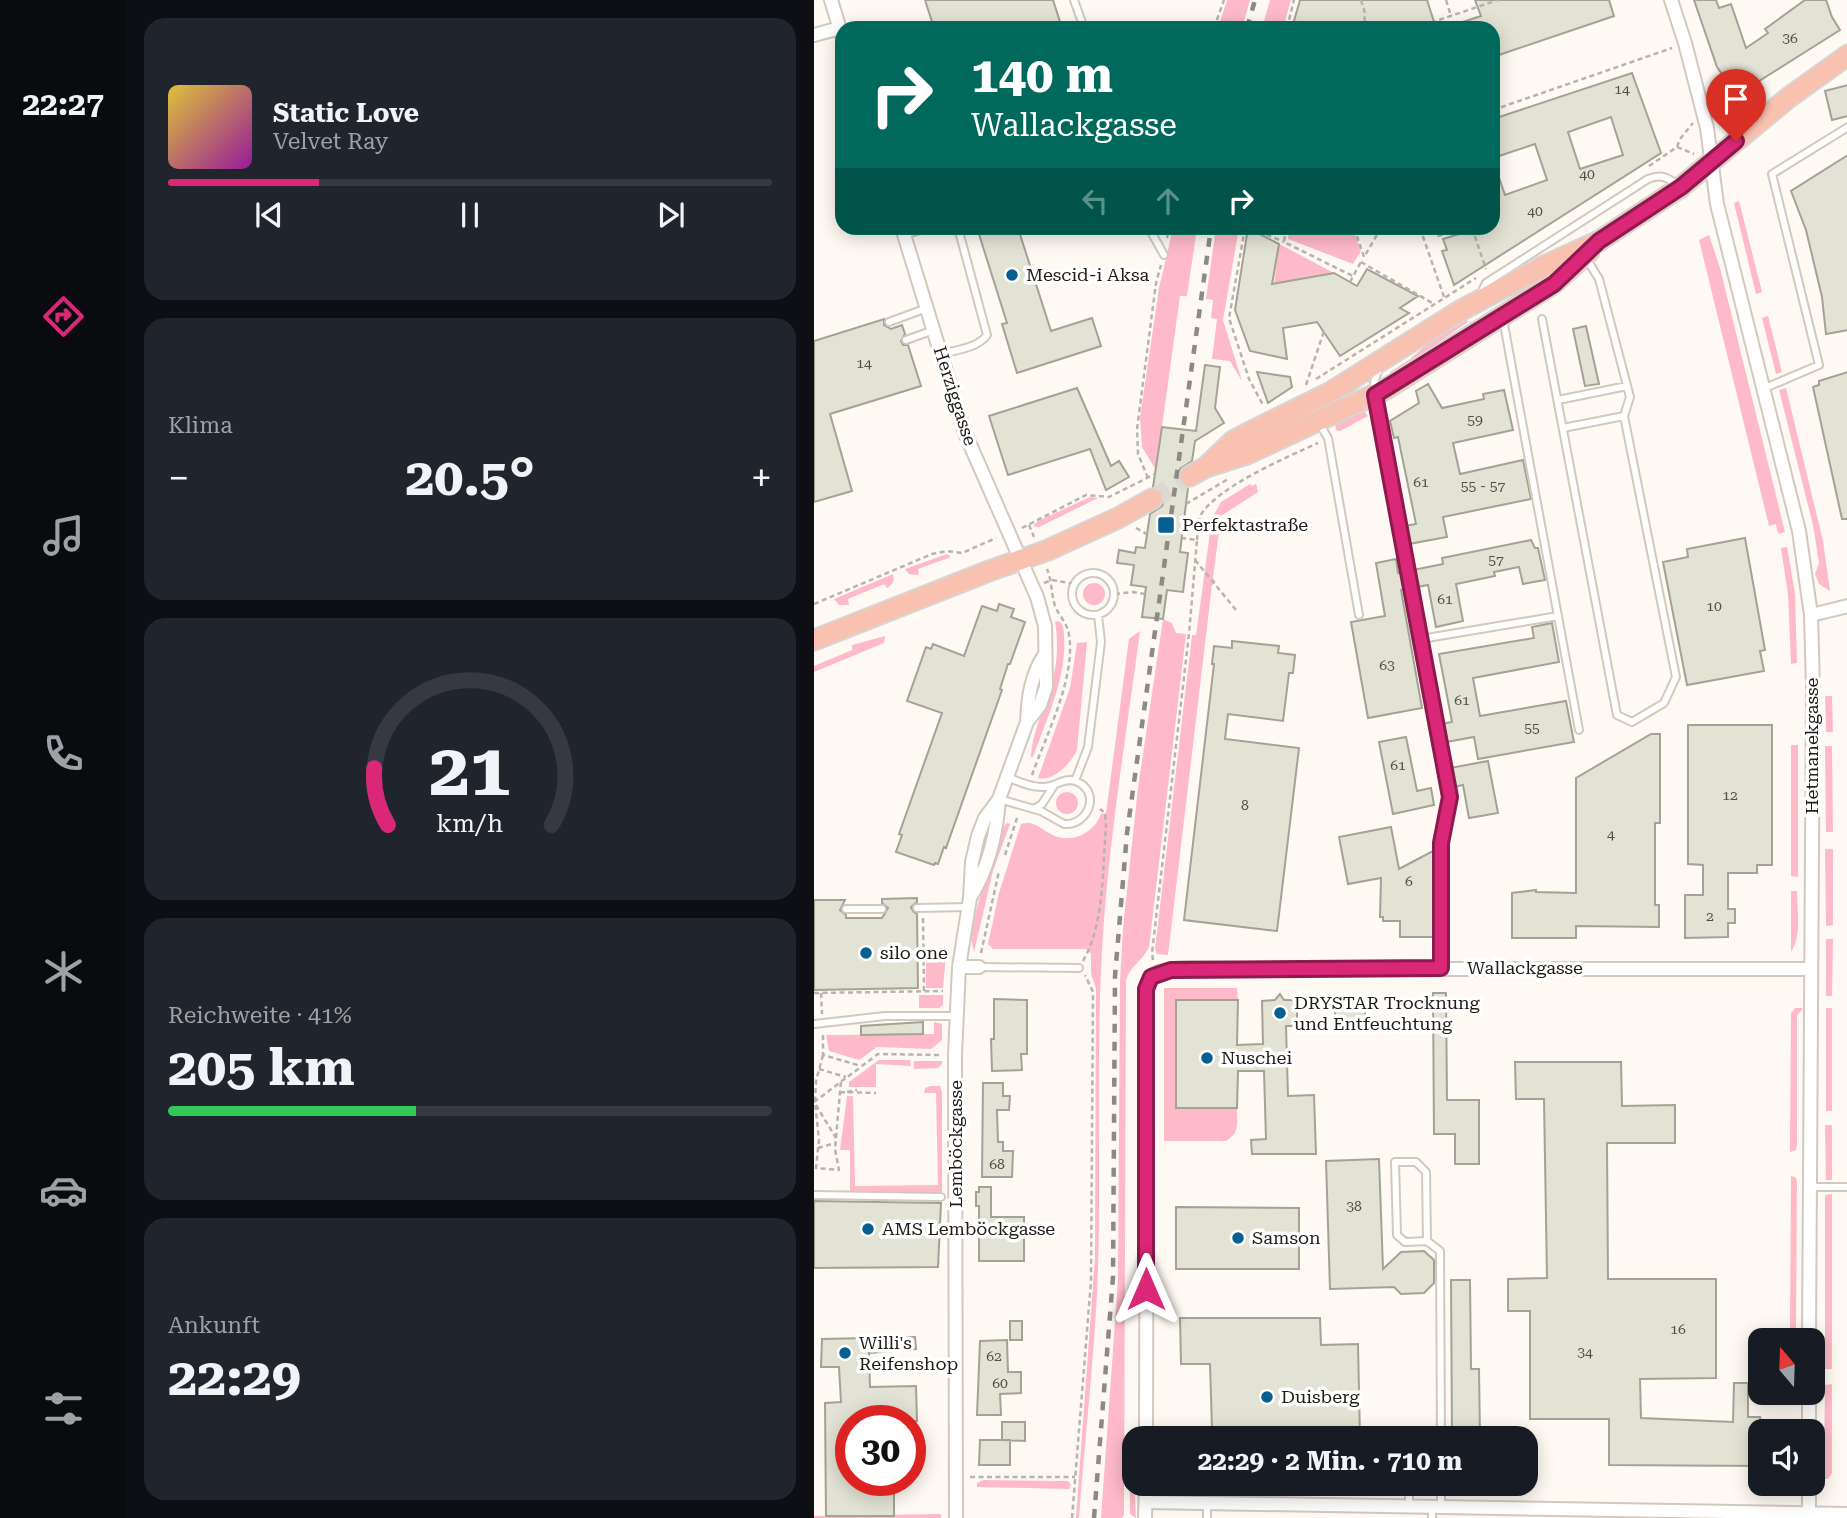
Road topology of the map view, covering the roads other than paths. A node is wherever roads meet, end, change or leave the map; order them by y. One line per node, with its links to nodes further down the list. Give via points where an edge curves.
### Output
1 (831, 0): 4 (street)
2 (1074, 0): 5 (lane)
3 (1671, 0): 10 (street, Hetmanekgasse, via 1704,115)
4 (838, 21)
5 (1082, 21)
6 (835, 33): 7 (street)
7 (814, 35)
8 (1847, 55): 10 (main road)
9 (1847, 127): 29 (lane, via 1772,174 1819,365)
10 (1712, 162): 11 (main road); 29 (street, Hetmanekgasse, via 1717,204)
11 (1681, 187): 15 (main road); 19 (lane, via 1665,176 1648,179 1486,283)
12 (904, 235): 18 (street, Herziggasse)
13 (960, 235): 26 (lane, via 987,335 975,345)
14 (1153, 235): 16 (lane)
15 (1599, 241): 17 (main road); 19 (main road, via 1542,267)
16 (1164, 255)
17 (1585, 256): 20 (main road, via 1554,284); 28 (lane, via 1598,276)
18 (927, 308): 22 (lane); 23 (street, Herziggasse)
19 (1476, 311): 25 (lane); 27 (main road)
20 (1503, 317): 25 (main road); 41 (lane)
21 (1542, 319): 31 (lane)
22 (889, 321)
23 (934, 330): 24 (lane); 26 (street, Herziggasse)
24 (906, 340)
25 (1464, 341): 30 (main road)
26 (941, 354): 36 (street, Herziggasse, via 965,433)
27 (1382, 360): 30 (lane, via 1374,382); 34 (main road, via 1331,392 1244,435 1198,472)
28 (1627, 386): 31 (lane); 32 (lane, via 1630,397)
29 (1765, 388): 40 (street, Hetmanekgasse, via 1799,531)
30 (1375, 395): 34 (main road); 42 (lane)
31 (1558, 400): 33 (lane)
32 (1624, 416): 33 (lane); 33 (lane, via 1676,677 1664,703 1632,722 1617,715)
33 (1563, 428)
34 (1324, 430): 39 (lane)
35 (1152, 499): 36 (main road, via 1083,535)
36 (1022, 559): 43 (main road); 45 (street, Lemböckgasse, via 1045,626 1047,674 1040,705 1027,722)
37 (1847, 606): 40 (street)
38 (1098, 615): 38 (lane, via 1112,606 1115,594 1112,583 1100,574 1087,573 1072,594 1076,607 1087,615); 46 (lane, via 1101,642 1089,747)
39 (1359, 615)
40 (1811, 615): 58 (street, Hetmanekgasse)
41 (1558, 616): 42 (lane); 44 (lane)
42 (1421, 639): 57 (lane, via 1450,797 1441,843)
43 (814, 640)
44 (1579, 730)
45 (1006, 777): 47 (lane, via 1039,787); 48 (street, Lemböckgasse)
46 (1075, 781): 47 (lane); 49 (lane, via 1087,791 1090,804 1084,818 1069,825)
47 (1054, 786): 49 (lane)
48 (999, 799): 49 (lane); 50 (street, Lemböckgasse, via 995,833)
49 (1034, 809)
50 (969, 903): 51 (lane); 54 (street, Lemböckgasse)
51 (920, 908)
52 (846, 909): 53 (lane)
53 (882, 909)
54 (959, 967): 55 (street); 59 (street, Lemböckgasse)
55 (979, 967): 56 (lane)
56 (1079, 968)
57 (1441, 968): 58 (street, Wallackgasse); 67 (street, Wallackgasse, via 1171,970 1151,977 1146,989)
58 (1811, 969): 61 (street, Hetmanekgasse)
59 (956, 1016): 60 (lane, via 885,1016); 78 (street, Lemböckgasse)
60 (814, 1024)
61 (1810, 1187): 62 (lane); 66 (street, Hetmanekgasse)
62 (1847, 1187)
63 (814, 1195): 64 (lane)
64 (941, 1197)
65 (1427, 1241): 65 (lane, via 1426,1172 1416,1162 1395,1162 1397,1235 1405,1242); 68 (lane, via 1440,1251)
66 (1809, 1328)
67 (1146, 1426)
68 (1441, 1426)
69 (1146, 1496): 72 (street)
70 (1409, 1496): 74 (lane)
71 (1809, 1496): 76 (street)
72 (1146, 1502): 73 (street); 79 (street)
73 (1207, 1503): 74 (street); 80 (lane)
74 (1409, 1506): 75 (street)
75 (1435, 1510): 76 (street)
76 (1809, 1513): 77 (street)
77 (1847, 1514)
78 (956, 1518)
79 (1145, 1518)
80 (1207, 1518)

